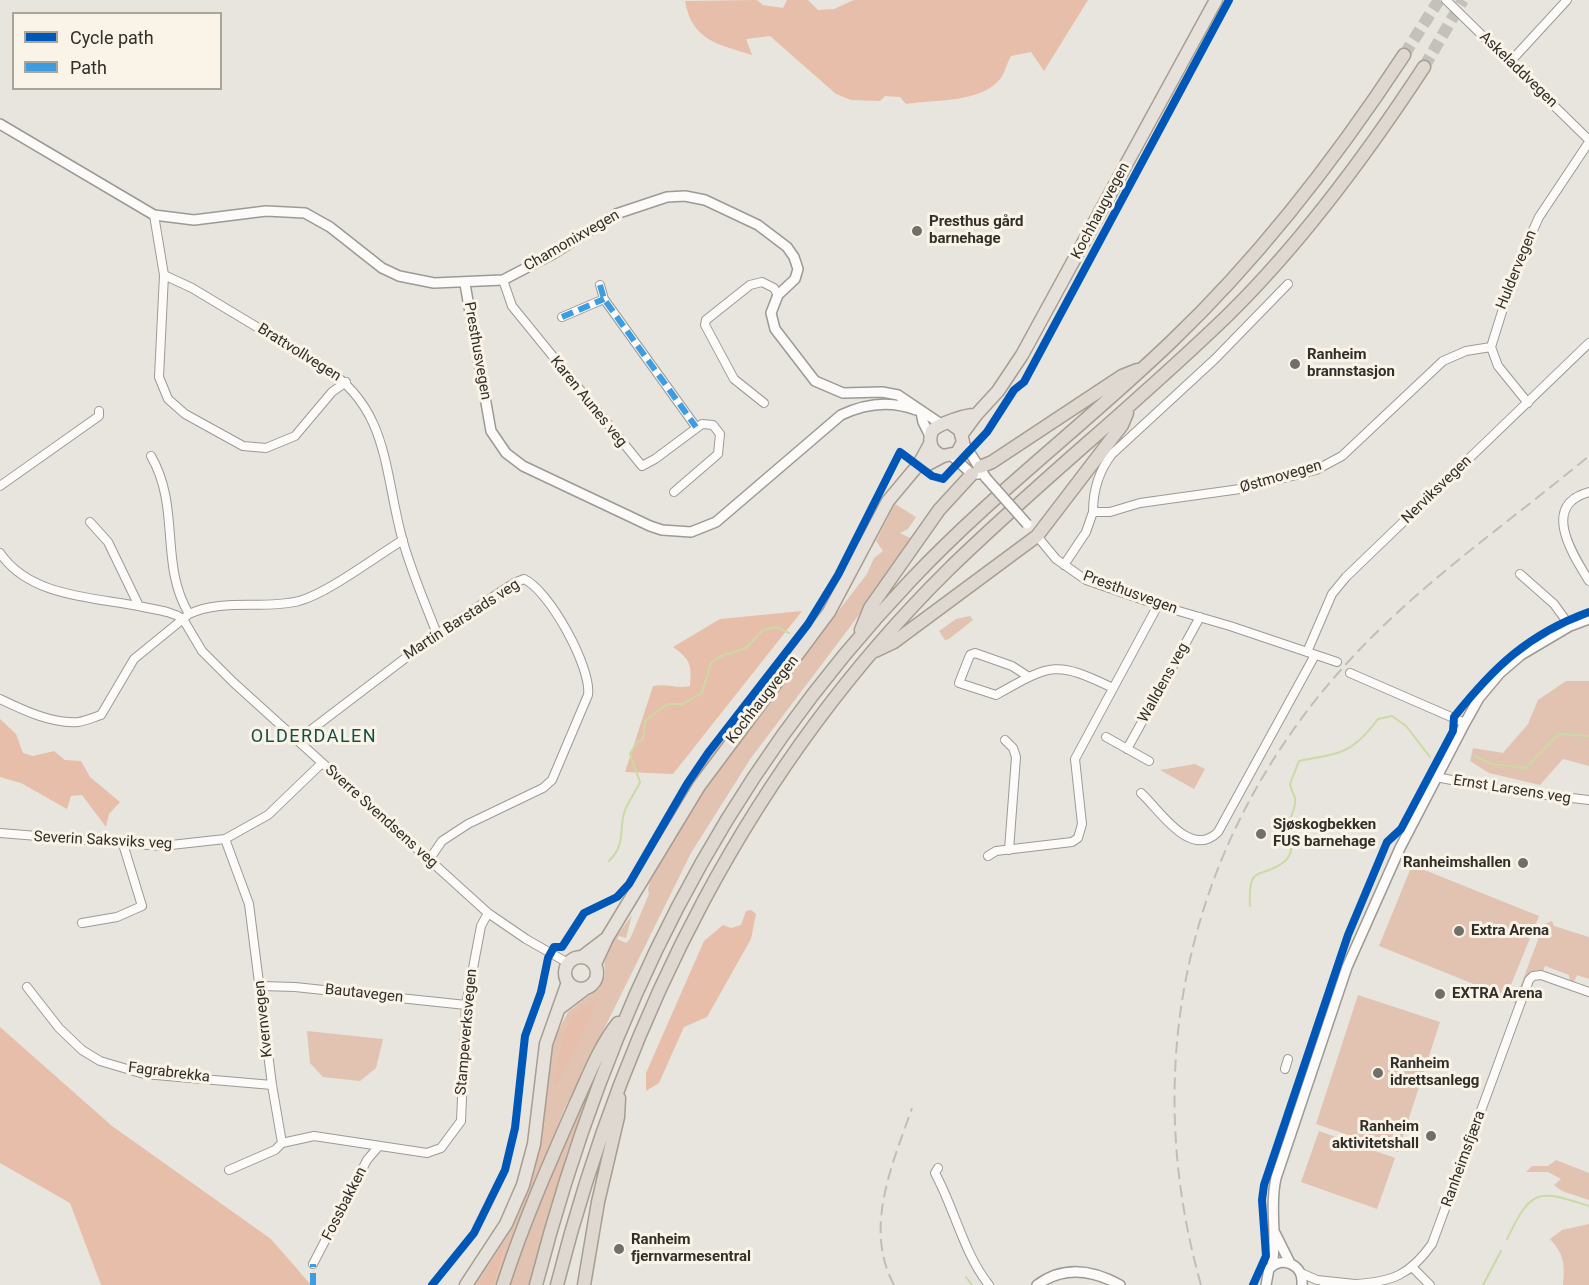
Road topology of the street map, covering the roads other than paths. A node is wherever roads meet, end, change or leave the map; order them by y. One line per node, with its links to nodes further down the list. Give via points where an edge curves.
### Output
1 (1216, 0): 27 (main road, Kochhaugvegen, via 1022,354 998,391)
2 (1446, 0): 5 (street, Askeladdvegen)
3 (1567, 0): 5 (street)
4 (1404, 55): 20 (highway, via 1357,124 1273,232 1212,301)
5 (1510, 62): 8 (street, Askeladdvegen)
6 (1424, 67): 24 (highway, via 1356,166 1277,262 1233,310)
7 (0, 124): 9 (street, Presthusvegen)
8 (1589, 141): 19 (street, Huldervegen, via 1539,217 1515,270)
9 (154, 214): 10 (street); 12 (street, Presthusvegen, via 194,220 293,210 316,217 362,255 399,276)
10 (164, 275): 21 (street, Brattvollvegen); 21 (street, via 159,377 168,399 185,414 243,446 266,448 295,436 332,392)
11 (503, 280): 12 (street, Chamonixvegen); 15 (street, Chamonixvegen, via 616,214 678,195 705,200 736,213 787,247 798,269 795,279); 29 (street, Karen Aunes veg, via 512,306 642,466)
12 (465, 284): 26 (street, Presthusvegen, via 491,430 498,443 524,466 662,530 691,532 716,522 855,408 882,403)
13 (1288, 284): 39 (street, via 1215,359 1112,454 1096,483)
14 (600, 285): 16 (street)
15 (778, 295): 22 (street, via 762,282 750,285 706,320 705,325 734,379); 26 (street, via 771,313 775,329 815,381 843,393 891,393)
16 (604, 299): 17 (street); 29 (street)
17 (562, 317)
18 (1589, 343): 23 (street, Nerviksvegen)
19 (1491, 347): 23 (street, via 1498,366); 39 (street, Østmovegen, via 1466,351 1443,361 1342,456 1316,470 1240,489)
20 (1144, 368): 35 (highway, via 1122,376); 54 (highway, via 973,520)
21 (346, 382): 42 (street, Brattvollvegen, via 365,404 374,424)
22 (764, 403)
23 (1527, 403): 56 (street, Nerviksvegen, via 1346,577 1332,594)
24 (1129, 408): 41 (highway, via 1122,425); 55 (highway, via 949,569)
25 (99, 411): 36 (street, via 99,416)
26 (919, 411): 28 (street, Presthusvegen); 31 (street)
27 (976, 415): 28 (main road, via 968,414); 30 (main road, Kochhaugvegen)
28 (945, 424): 30 (main road, via 958,427); 31 (main road)
29 (696, 427): 37 (street, via 713,425 720,434 718,454)
30 (963, 438): 33 (main road); 35 (street, Presthusvegen)
31 (930, 440): 33 (main road, via 935,452); 34 (main road, Kochhaugvegen)
32 (151, 456): 49 (street, Sverre Svendsens veg, via 162,476 177,590)
33 (947, 456): 34 (main road); 35 (street, Presthusvegen)
34 (919, 464): 80 (main road, Kochhaugvegen, via 888,501 818,629 699,786)
35 (980, 473): 41 (street, Presthusvegen, bridge); 54 (highway, via 939,510 870,608)
36 (0, 486)
37 (674, 492)
38 (1589, 492): 46 (street, via 1567,507 1562,524 1566,543)
39 (1093, 512): 44 (street, via 1086,532)
40 (90, 522): 48 (street, via 108,542)
41 (1037, 536): 44 (street, Presthusvegen); 55 (highway, via 894,642)
42 (403, 540): 49 (street, via 298,601 205,608); 53 (street, Brattvollvegen)
43 (0, 553): 48 (street, via 7,563 37,582 67,595)
44 (1064, 565): 47 (street, Presthusvegen, via 1086,580)
45 (1520, 574): 52 (street, via 1554,604)
46 (1589, 582)
47 (1158, 605): 50 (street, Presthusvegen); 60 (street)
48 (139, 606): 49 (street)
49 (186, 616): 61 (street, via 134,659 101,715 78,722 49,718); 64 (street, Sverre Svendsens veg, via 202,651)
50 (1200, 617): 56 (street, Presthusvegen); 66 (street, Walldens veg)
51 (1589, 619): 52 (street)
52 (1570, 626): 62 (street, via 1521,655 1500,673)
53 (437, 634): 64 (street, Martin Barstads veg); 77 (street, Martin Barstads veg, via 524,579 535,584 552,609 585,668 589,683 588,695 552,780 442,841)
54 (858, 637): 91 (highway, via 784,732 729,813 680,898)
55 (872, 653): 94 (highway, via 795,751 733,845 680,944)
56 (1311, 654): 57 (street, Presthusvegen); 70 (street, via 1212,838 1197,840 1178,832)
57 (1337, 662)
58 (1350, 673): 62 (street)
59 (1029, 677): 59 (street, via 996,695 960,683 970,655 975,653 1012,666); 60 (street, via 1068,668)
60 (1113, 688): 75 (street, via 1075,759 1082,824 1078,838)
61 (0, 699)
62 (1464, 723): 69 (street)
63 (1106, 737): 66 (street)
64 (298, 739): 68 (street, Sverre Svendsens veg)
65 (1005, 740): 75 (street, via 1016,756)
66 (1127, 749): 67 (street)
67 (1149, 761)
68 (322, 763): 73 (street, Severin Saksviks veg, via 268,815); 77 (street, Sverre Svendsens veg)
69 (1436, 777): 71 (street, Ernst Larsens veg); 100 (street, via 1347,967 1276,1178 1271,1201)
70 (1141, 793)
71 (1589, 800)
72 (0, 833): 74 (street, Severin Saksviks veg)
73 (225, 839): 74 (street, Severin Saksviks veg, via 171,846); 85 (street, Kvernvegen, via 249,904)
74 (123, 844): 79 (street, via 142,906 117,917)
75 (1009, 850): 76 (street)
76 (988, 856)
77 (429, 860): 78 (street, Sverre Svendsens veg)
78 (488, 913): 82 (street, Sverre Svendsens veg); 89 (street, Stampeverksvegen, via 481,926)
79 (82, 923)
80 (607, 938): 81 (main road, Kochhaugvegen); 83 (main road, Kochhaugvegen)
81 (582, 957): 82 (main road); 83 (main road)
82 (568, 963): 84 (main road)
83 (595, 964): 87 (main road, via 596,978)
84 (568, 982): 87 (main road); 90 (main road)
85 (261, 986): 89 (street, Bautavegen); 95 (street, Kvernvegen)
86 (27, 987): 95 (street, Fagrabrekka, via 59,1028 82,1050 100,1060 144,1074)
87 (586, 988): 90 (main road)
88 (1589, 993): 104 (street, Ranheimsfjæra, via 1541,975 1529,980 1438,1230 1432,1244)
89 (466, 1005): 97 (street, Stampeverksvegen, via 461,1121 441,1148 427,1153)
90 (561, 1007): 108 (main road, via 546,1044 534,1144 523,1185 501,1231)
91 (627, 1012): 109 (highway, via 606,1038 571,1115); 110 (highway, via 568,1172)
92 (1288, 1059): 93 (street)
93 (1285, 1070)
94 (620, 1082): 111 (highway); 112 (highway, via 618,1117)
95 (272, 1084): 96 (street, Kvernvegen)
96 (282, 1143): 97 (street, via 314,1136); 99 (street)
97 (379, 1146): 102 (street, Fossbakken, via 367,1160)
98 (938, 1168): 113 (street, via 935,1173 951,1201 973,1261)
99 (230, 1170)
100 (1275, 1233): 101 (street); 103 (street)
101 (1290, 1263): 103 (street); 105 (street)
102 (313, 1264)
103 (1272, 1266): 106 (street)
104 (1412, 1267): 107 (street, Ranheimsfjæra, via 1393,1279); 118 (street)
105 (1301, 1272): 107 (street, Ranheimsfjæra, via 1317,1280); 116 (street)
106 (1265, 1284)
107 (1355, 1284): 117 (street, Ranheimsfjæra)
108 (466, 1285)
109 (503, 1285)
110 (536, 1285)
111 (557, 1285)
112 (584, 1285)
113 (989, 1285)
114 (1038, 1285): 115 (street, via 1062,1273 1081,1271)
115 (1120, 1285)
116 (1302, 1285)
117 (1324, 1285)
118 (1430, 1285)

